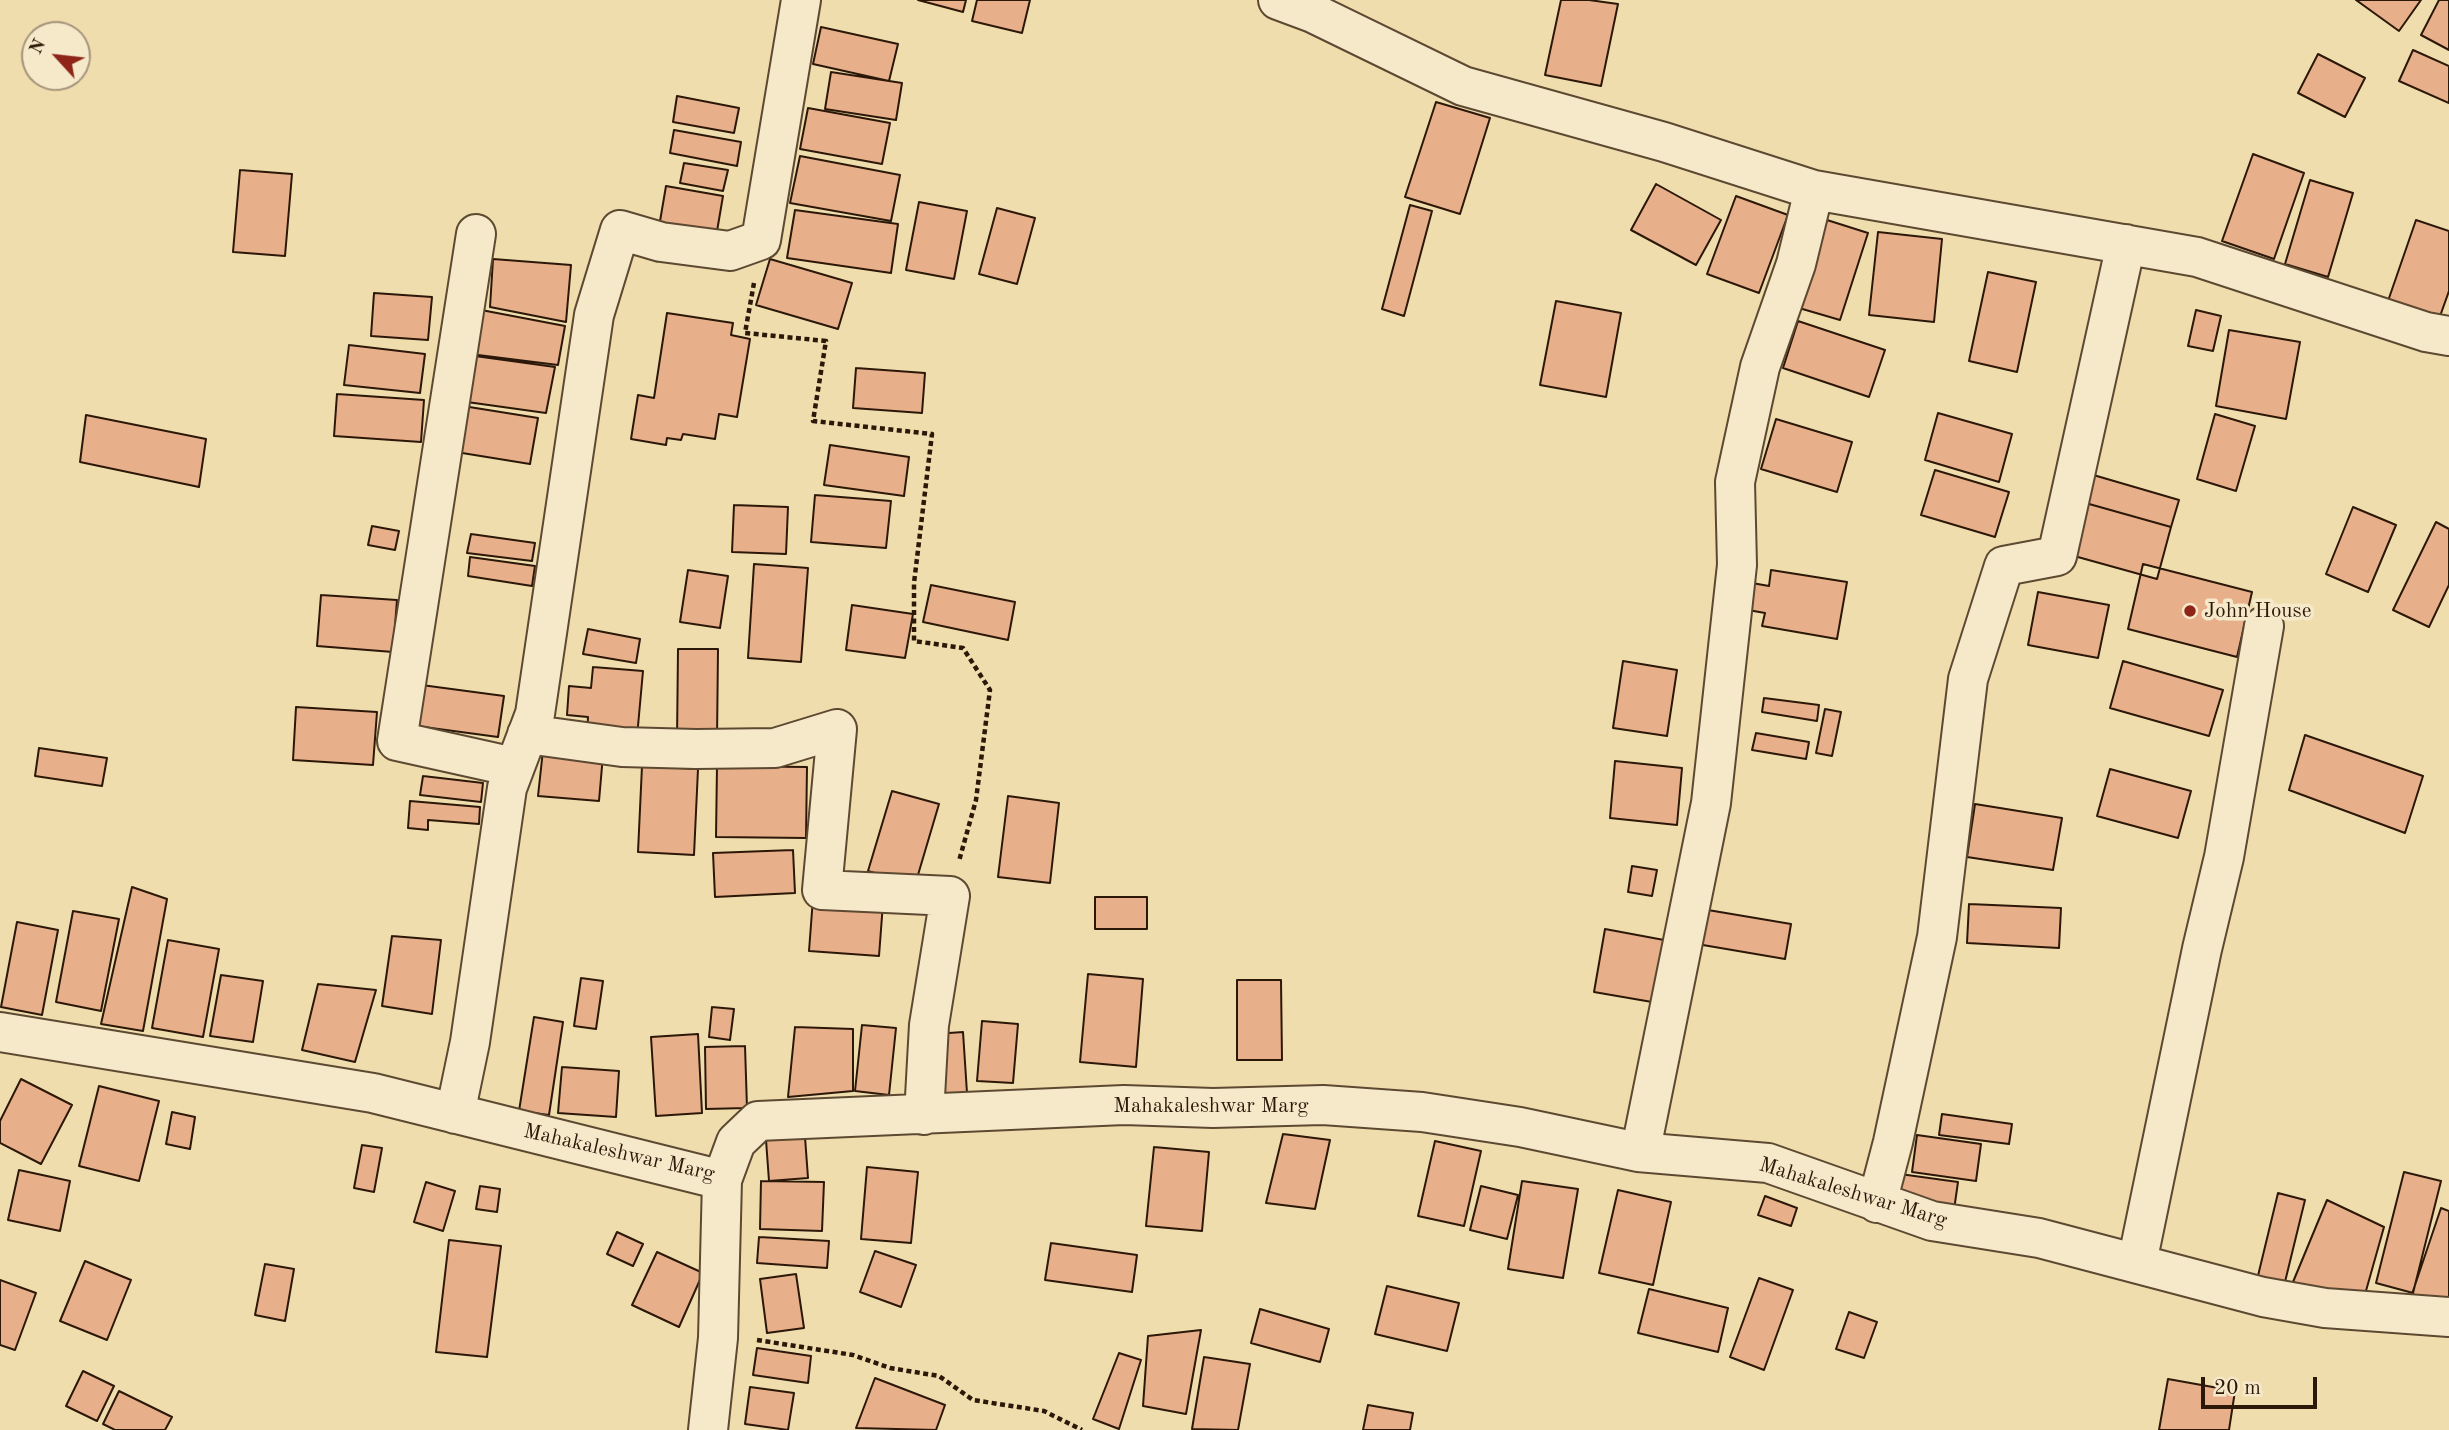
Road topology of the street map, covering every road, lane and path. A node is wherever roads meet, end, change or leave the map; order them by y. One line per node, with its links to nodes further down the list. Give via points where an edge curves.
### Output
1 (801, 0): 5 (street)
2 (1278, 0): 3 (street, via 1463,86)
3 (1814, 190): 6 (street); 14 (street, via 1796,264 1760,367 1735,482 1737,565 1710,803)
4 (476, 234): 9 (street, via 397,741)
5 (761, 240): 9 (street, via 730,251 661,242 621,230 594,314 535,714); 10 (path, via 745,333 826,341 813,421 932,434 914,583 914,641 963,648 990,690 976,800)
6 (2126, 244): 7 (street, via 2197,257 2426,332); 16 (street, via 2057,556 2004,566 1968,679 1937,937)
7 (2447, 328)
8 (2264, 626): 17 (street, via 2224,856)
9 (521, 750): 10 (street, via 775,748 837,729 822,890); 12 (street, via 506,788 470,1042)
10 (950, 896): 13 (street, via 929,1025)
11 (0, 1032): 12 (street, Mahakaleshwar Marg, via 373,1093)
12 (455, 1114): 15 (street, Mahakaleshwar Marg)
13 (924, 1115): 14 (street, Mahakaleshwar Marg, via 1124,1105 1323,1105 1422,1112); 15 (street, Mahakaleshwar Marg, via 758,1121 736,1142)
14 (1638, 1152): 16 (street, Mahakaleshwar Marg, via 1768,1163)
15 (722, 1180): 19 (street)
16 (1877, 1203): 17 (street, Mahakaleshwar Marg, via 1932,1221 2039,1238)
17 (2137, 1263): 18 (street, Mahakaleshwar Marg, via 2263,1297 2325,1308)
18 (2449, 1317)
19 (718, 1338): 20 (street); 21 (path, via 828,1350 939,1376 973,1401 1044,1411)
20 (708, 1430)
21 (1082, 1430)

